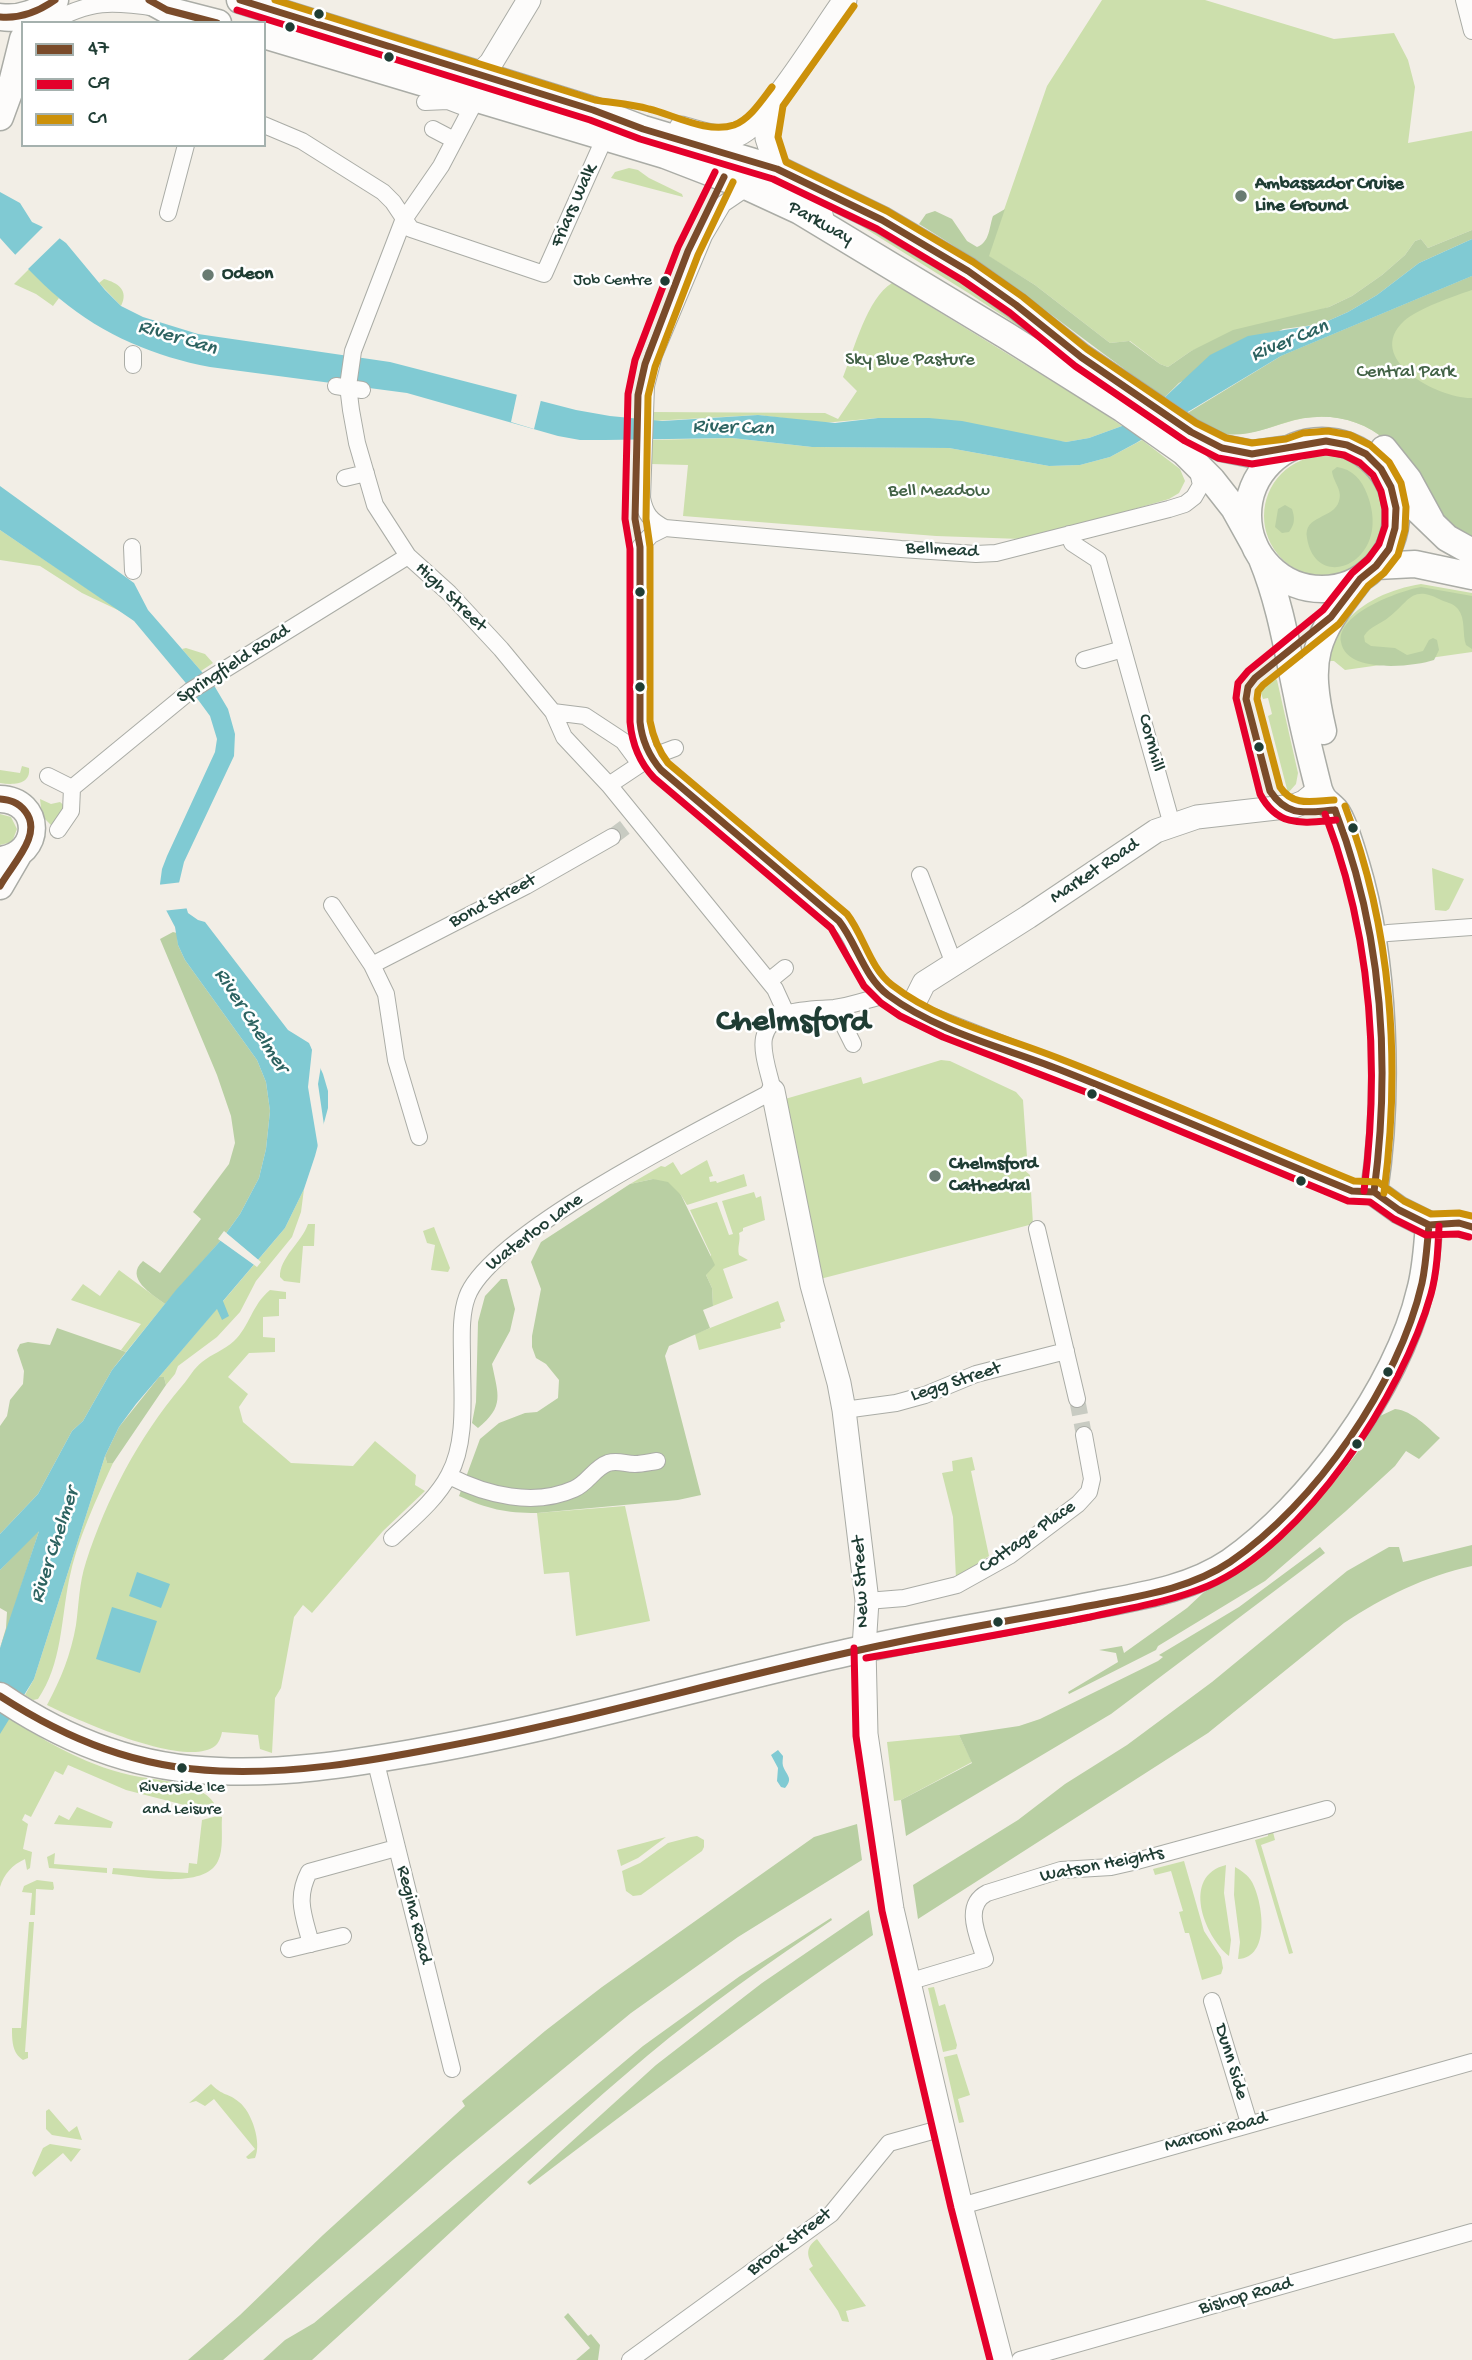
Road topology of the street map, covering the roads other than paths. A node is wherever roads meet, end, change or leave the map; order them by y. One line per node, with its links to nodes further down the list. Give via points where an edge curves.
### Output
1 (240, 0): 12 (main road, Parkway)
2 (528, 0): 12 (street, via 491,63)
3 (845, 0): 18 (street, via 773,102)
4 (1464, 0): 9 (street)
5 (158, 5): 6 (street, via 105,1); 8 (main road)
6 (44, 14): 7 (main road)
7 (0, 17)
8 (211, 21)
9 (1472, 32)
10 (266, 36): 19 (main road, Parkway)
11 (21, 47): 15 (main road)
12 (473, 74): 14 (main road, Parkway)
13 (425, 103): 20 (street, High Street, via 448,101 475,111)
14 (593, 110): 18 (street, Parkway, via 722,137); 22 (main road, Parkway)
15 (0, 117)
16 (266, 126): 26 (street, via 302,141 383,192)
17 (433, 129): 20 (street)
18 (760, 131): 22 (street, via 743,142); 23 (street)
19 (604, 137): 24 (main road, Parkway); 26 (street, Friars Walk, via 544,274 420,233)
20 (454, 140): 26 (street, High Street)
21 (185, 147): 25 (street)
22 (744, 157): 23 (main road, Parkway); 27 (street, via 755,173 819,206)
23 (777, 169): 28 (main road, Parkway, via 882,220 968,271 1081,357)
24 (748, 187): 27 (main road, Parkway); 35 (street, via 723,204 704,236 654,355 646,386 642,498 647,515)
25 (168, 213)
26 (403, 221): 31 (street, High Street, via 353,351 349,388)
27 (823, 223): 28 (main road, Parkway)
28 (1131, 403): 29 (main road, Parkway)
29 (1191, 444): 30 (main road, Parkway, via 1244,453); 34 (main road, via 1248,443 1313,425 1366,434 1396,461); 36 (street, Bellmead, via 1201,485 1185,504); 38 (main road, Parkway)
30 (1288, 449): 33 (main road, via 1326,441 1347,445 1366,454); 38 (main road, via 1273,460 1252,490 1249,527)
31 (366, 473): 32 (street); 40 (street, High Street, via 375,505)
32 (345, 478)
33 (1391, 487): 34 (main road); 42 (main road, via 1395,528 1388,549)
34 (1431, 521): 39 (main road, via 1447,538)
35 (665, 528): 36 (street, Bellmead, via 976,554); 48 (street, via 640,547 640,722)
36 (1069, 534): 44 (street, Cornhill, via 1072,543 1098,560)
37 (132, 547): 41 (street)
38 (1258, 551): 42 (main road, via 1278,574 1297,585 1341,587); 52 (main road, via 1275,589)
39 (1472, 552)
40 (408, 556): 46 (street, High Street, via 449,593); 51 (street, Springfield Road, via 190,691)
41 (133, 570)
42 (1368, 572): 43 (main road, via 1415,565); 55 (main road, via 1331,617 1315,657 1316,700 1340,799)
43 (1472, 576)
44 (1125, 656): 45 (street); 56 (street, Cornhill, via 1149,725)
45 (1084, 660)
46 (553, 712): 48 (street, via 585,716); 50 (street, High Street, via 564,737)
47 (675, 748): 48 (street)
48 (645, 761): 50 (street); 71 (street, via 662,770 839,921 853,938 869,976)
49 (48, 776): 51 (street)
50 (609, 785): 64 (street, High Street, via 632,822)
51 (72, 788): 57 (street, via 71,811)
52 (1319, 790): 54 (street, Market Road, via 1304,802); 55 (main road, via 1324,802)
53 (0, 799): 59 (main road, via 21,806 31,822 30,841)
54 (1284, 808): 55 (street, Market Road, via 1296,812); 56 (street, Market Road, via 1206,815)
55 (1335, 810): 66 (main road, via 1355,862)
56 (1172, 825): 67 (street, Market Road, via 1156,831)
57 (58, 830)
58 (612, 837): 68 (street, Bond Street)
59 (9, 858): 61 (main road)
60 (920, 875): 67 (street)
61 (0, 886)
62 (727, 904): 64 (street)
63 (332, 905): 68 (street)
64 (714, 916): 70 (street, High Street)
65 (1472, 927): 66 (street)
66 (1373, 936): 78 (main road, via 1382,1119)
67 (954, 964): 73 (street, Market Road, via 924,983)
68 (372, 965): 77 (street, via 386,995 396,1060)
69 (785, 968): 70 (street)
70 (769, 981): 74 (street, High Street)
71 (886, 995): 72 (street); 73 (street)
72 (835, 1008): 74 (street); 75 (street)
73 (911, 1009): 78 (street, via 1352,1191)
74 (786, 1013): 76 (street, via 772,1023 764,1037)
75 (853, 1044)
76 (773, 1091): 84 (street, New Street, via 812,1285); 87 (street, Waterloo Lane, via 619,1174 534,1230 481,1274 472,1285 463,1313 460,1436)
77 (419, 1137)
78 (1374, 1192): 79 (main road)
79 (1429, 1225): 80 (street); 90 (main road, via 1420,1292 1377,1396 1314,1484 1247,1548 1209,1574 1162,1591)
80 (1472, 1227)
81 (1037, 1229): 82 (street)
82 (1066, 1351): 83 (street); 84 (street, Legg Street, via 976,1374 896,1403)
83 (1077, 1399)
84 (844, 1410): 89 (street, New Street)
85 (1084, 1435): 89 (street, Cottage Place, via 1092,1479 1089,1492 1078,1504 1009,1556 957,1585 904,1598)
86 (657, 1461): 87 (street, via 607,1464 572,1490 528,1497 489,1493)
87 (449, 1476): 88 (street, Waterloo Lane)
88 (392, 1538)
89 (867, 1601): 90 (street, New Street)
90 (864, 1648): 92 (main road, via 489,1740); 98 (street, New Street, via 866,1734 892,1909)
91 (0, 1696): 92 (main road, via 43,1724 106,1752 162,1766 260,1771)
92 (375, 1759): 94 (street, Regina Road)
93 (1326, 1809): 98 (street, Watson Heights, via 1133,1862 1061,1870 987,1893 973,1908 985,1959)
94 (396, 1848): 96 (street, via 309,1872 300,1904); 101 (street, Regina Road)
95 (343, 1936): 96 (street)
96 (311, 1944): 97 (street)
97 (289, 1949)
98 (908, 1982): 103 (street, New Street)
99 (1212, 2001): 102 (street, Dunn Side)
100 (1472, 2062): 102 (street, Marconi Road)
101 (452, 2070)
102 (1249, 2123): 104 (street, Marconi Road)
103 (943, 2128): 104 (street, New Street); 106 (street, Brook Street, via 889,2143 831,2214)
104 (961, 2206): 107 (street, New Street)
105 (1472, 2232): 108 (street, Bishop Road)
106 (630, 2360)
107 (1001, 2360)
108 (1020, 2360)

